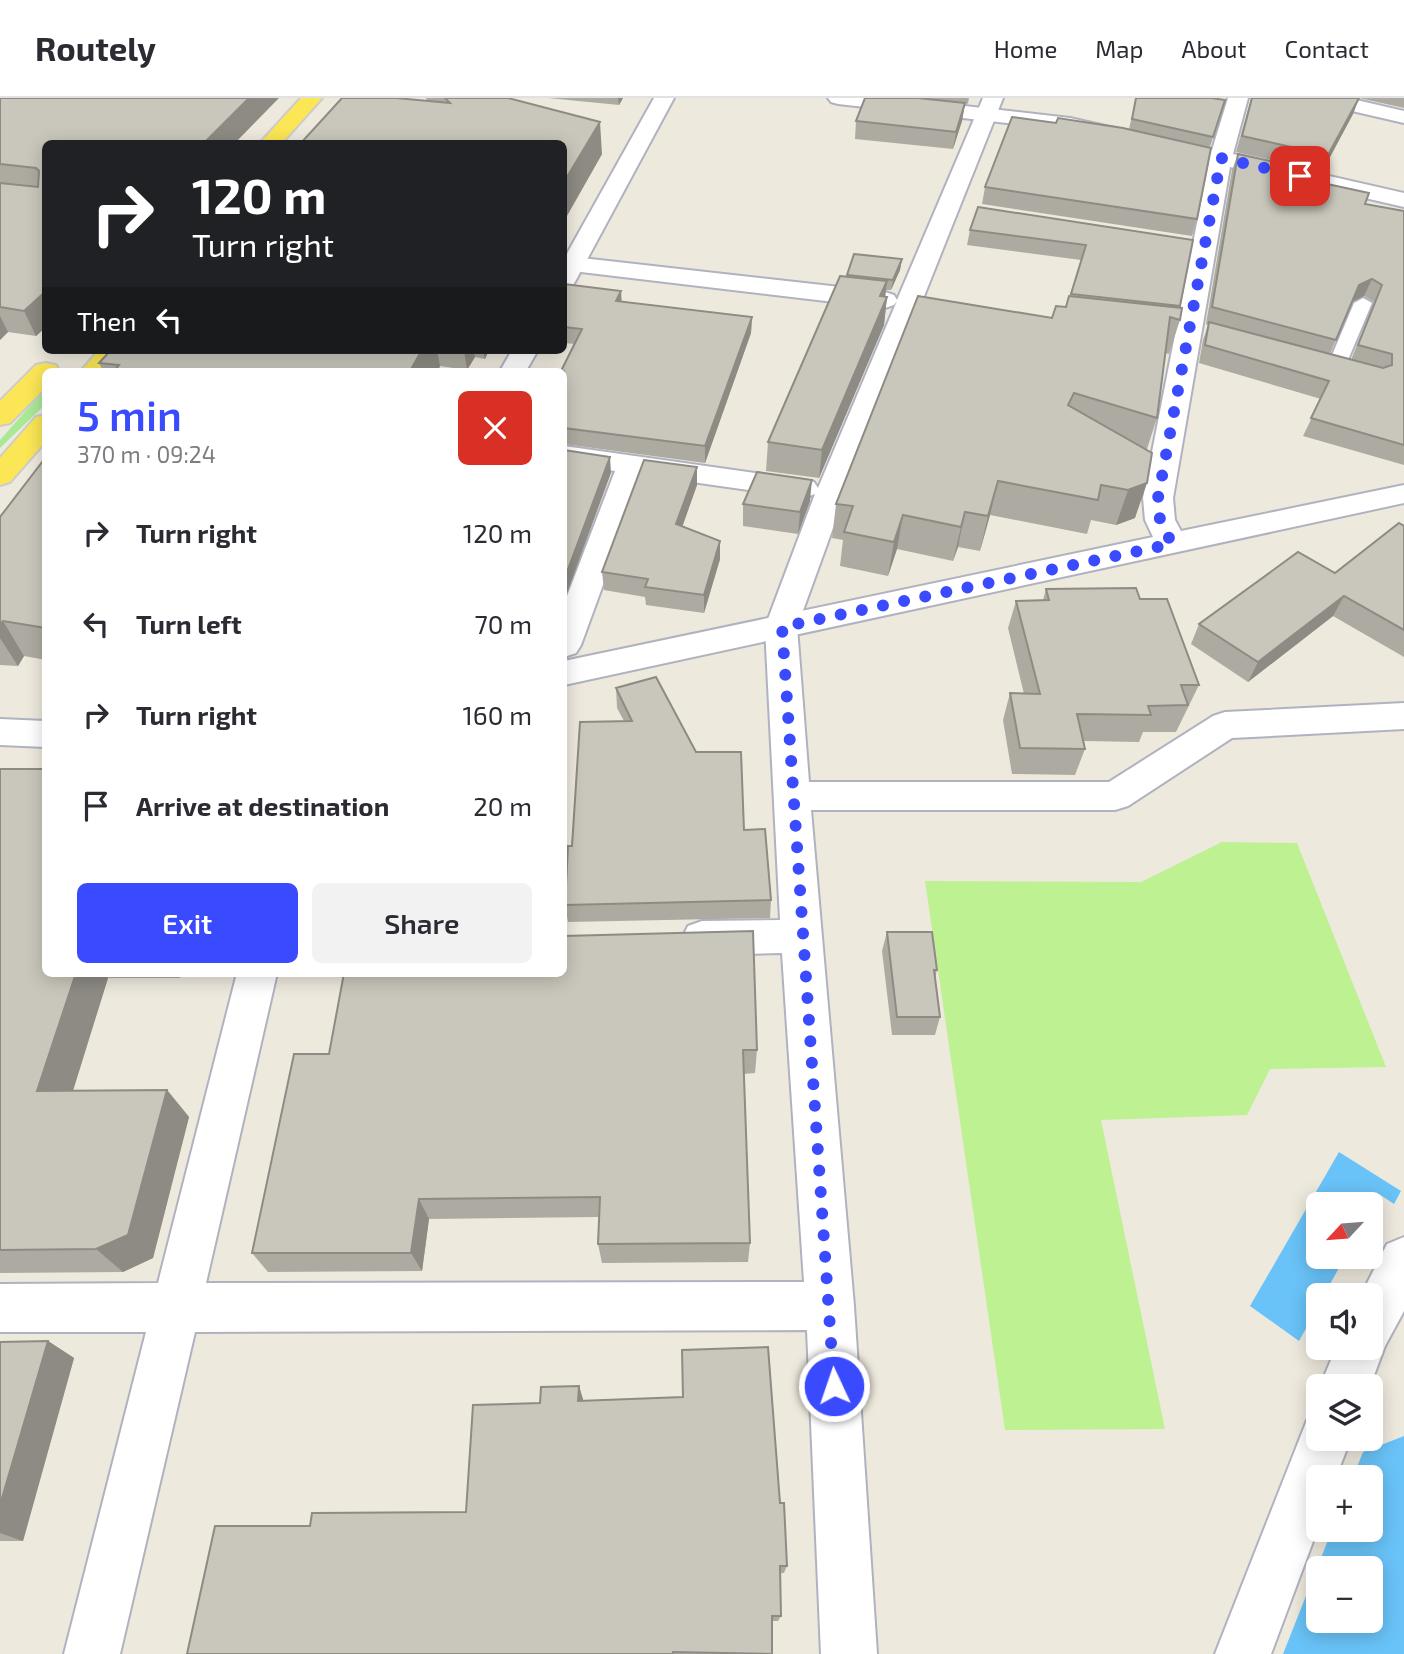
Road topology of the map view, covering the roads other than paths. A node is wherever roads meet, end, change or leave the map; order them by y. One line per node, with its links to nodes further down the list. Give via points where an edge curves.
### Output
1 (312, 98): 9 (main road)
2 (664, 98): 16 (street)
3 (838, 98): 7 (street)
4 (1238, 98): 10 (street)
5 (1320, 98): 6 (street)
6 (1350, 101): 8 (street)
7 (991, 106): 10 (street); 12 (street)
8 (1404, 117)
9 (273, 140)
10 (1221, 158): 11 (street); 15 (street)
11 (1404, 200)
12 (949, 208): 13 (street); 18 (street)
13 (976, 212)
14 (1178, 244): 15 (street)
15 (1205, 248): 22 (street)
16 (567, 267)
17 (567, 269): 18 (street)
18 (909, 302): 20 (street); 34 (street)
19 (1363, 303): 25 (lane)
20 (936, 305)
21 (1163, 331): 22 (street)
22 (1195, 332): 36 (street, via 1158,498 1160,520)
23 (63, 354): 26 (main road)
24 (109, 354): 27 (main road)
25 (1336, 367)
26 (49, 368)
27 (97, 368)
28 (42, 375): 29 (main road)
29 (0, 417)
30 (42, 428): 33 (main road)
31 (567, 455): 32 (street)
32 (632, 465): 34 (street); 38 (street)
33 (0, 476)
34 (831, 492): 37 (street)
35 (1404, 494): 36 (street)
36 (1172, 544): 37 (street)
37 (782, 627): 39 (street); 43 (street)
38 (567, 637)
39 (567, 672)
40 (1404, 716): 43 (street, via 1225,725 1115,796)
41 (0, 732): 42 (street)
42 (42, 734)
43 (793, 796): 44 (street)
44 (801, 936): 45 (street); 49 (street)
45 (661, 939)
46 (256, 977): 51 (street)
47 (1404, 1261): 48 (street)
48 (1383, 1302)
49 (830, 1306): 51 (street); 54 (street)
50 (0, 1308): 51 (street)
51 (177, 1309): 53 (street)
52 (1320, 1451): 55 (street)
53 (92, 1654)
54 (849, 1654)
55 (1243, 1654)

